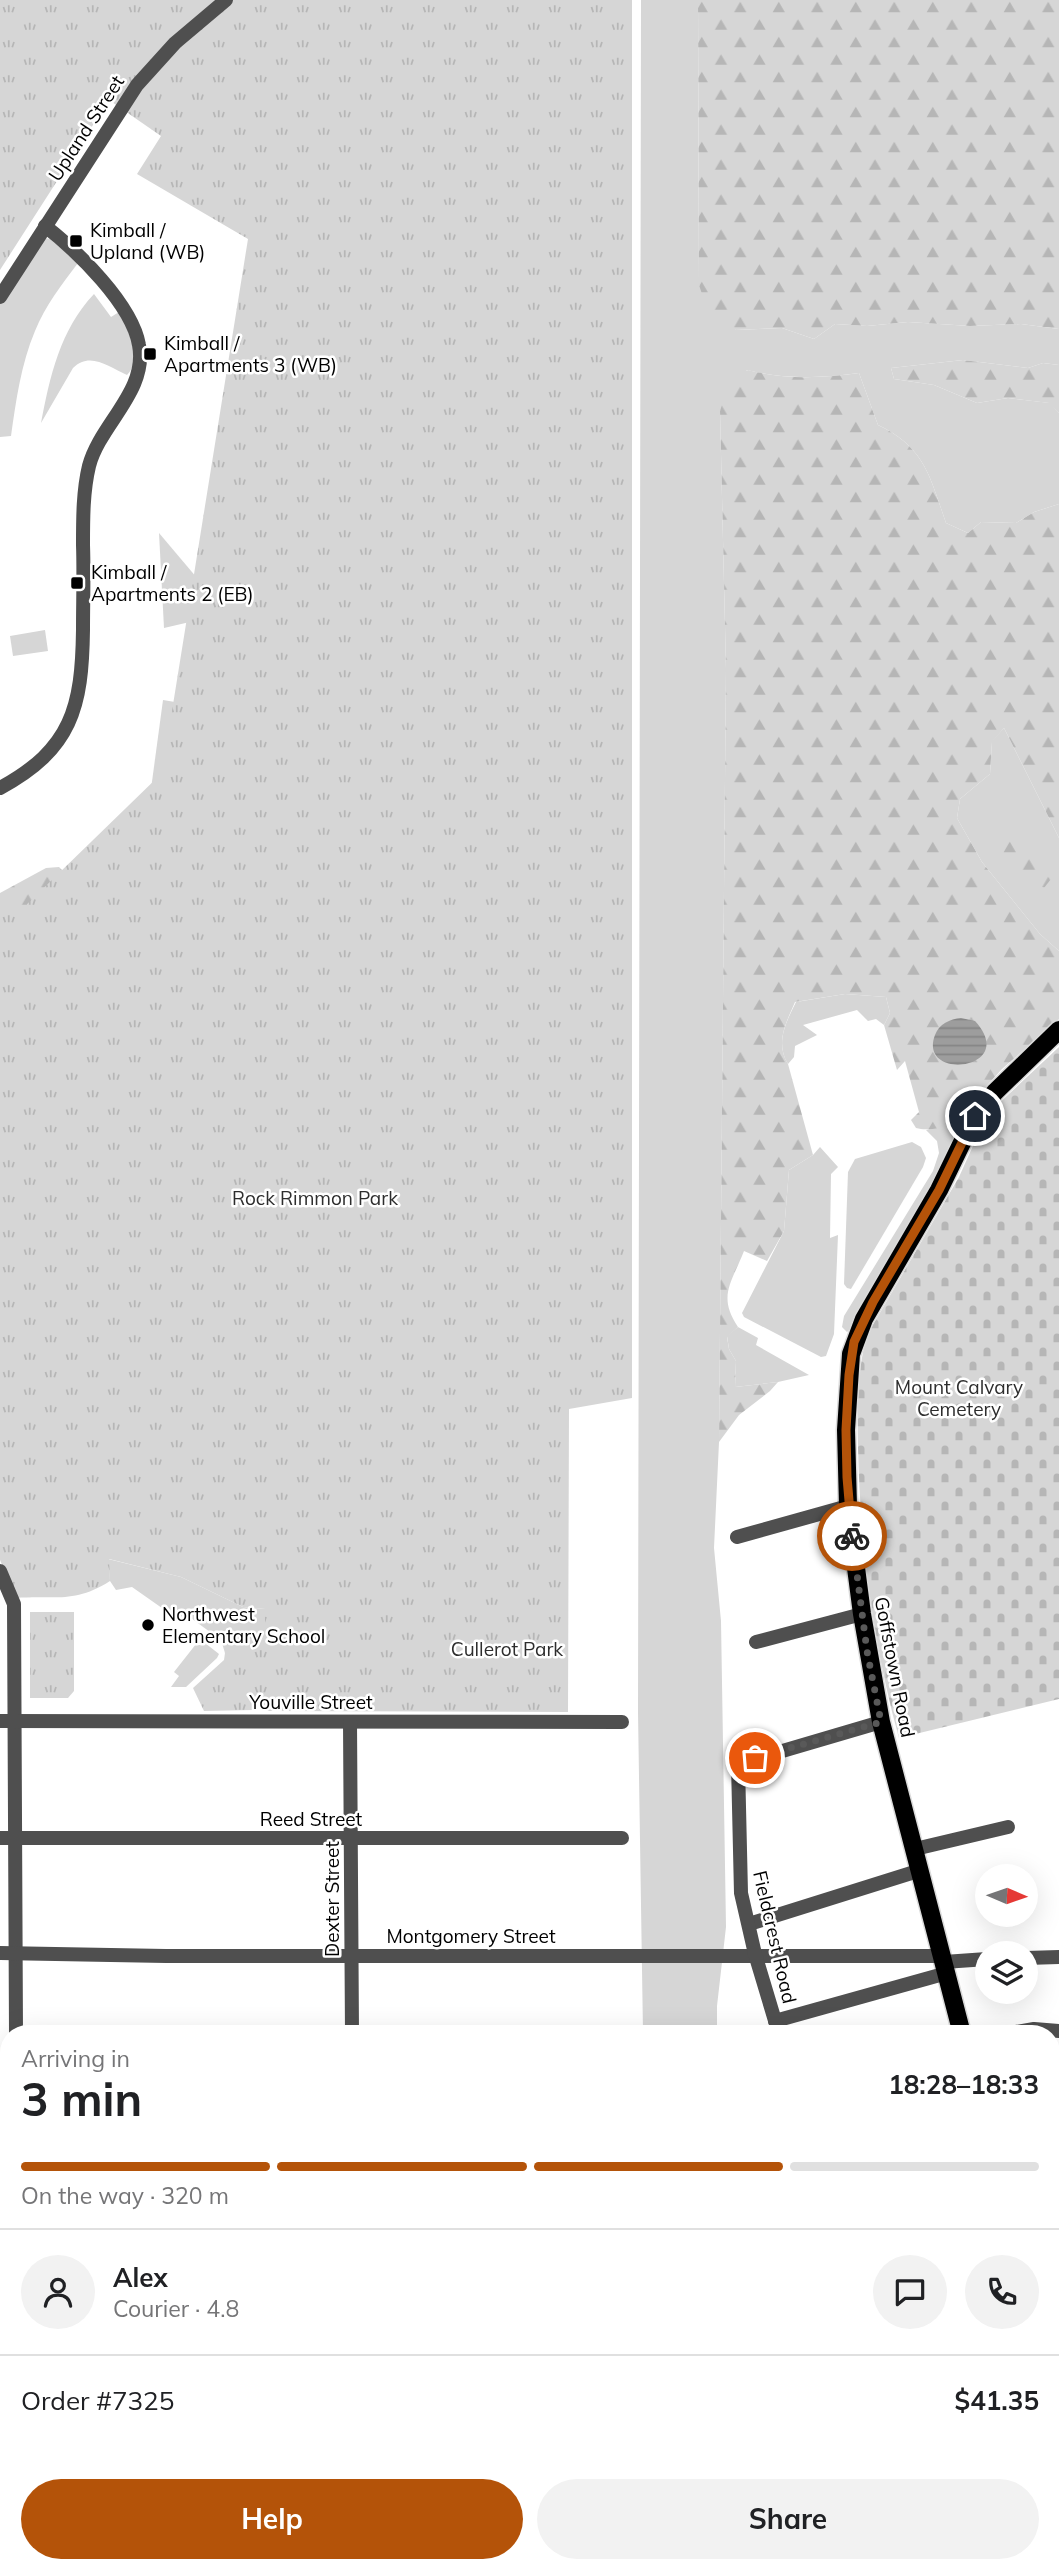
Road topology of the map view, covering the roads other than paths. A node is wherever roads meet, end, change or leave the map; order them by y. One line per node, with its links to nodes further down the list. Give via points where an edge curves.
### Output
1 (226, 0): 2 (street, Upland Street, via 175,43 137,85)
2 (45, 226): 3 (street, Upland Street); 4 (street, via 92,269 127,314 141,355 132,387 89,465 84,499 82,675 75,707 61,737 39,763)
3 (0, 297)
4 (0, 788)
5 (1059, 1030): 6 (main road, Goffstown Road, via 975,1116 939,1190 858,1330 848,1381)
6 (848, 1506): 7 (street); 10 (main road, Goffstown Road)
7 (737, 1537)
8 (0, 1571): 9 (street)
9 (7, 1604): 12 (street)
10 (862, 1614): 11 (street); 15 (main road, Goffstown Road)
11 (756, 1642)
12 (7, 1721): 13 (street, Youville Street); 18 (street)
13 (350, 1722): 14 (street, Youville Street); 19 (street, Dexter Street)
14 (622, 1722)
15 (881, 1722): 21 (main road, Goffstown Road); 23 (street, Fieldcrest Road, via 738,1764 740,1882)
16 (1008, 1827): 21 (street)
17 (0, 1838): 18 (street, Reed Street)
18 (15, 1838): 19 (street, Reed Street); 25 (street)
19 (351, 1838): 20 (street, Reed Street); 27 (street, Dexter Street)
20 (622, 1838)
21 (915, 1849): 22 (main road, Goffstown Road)
22 (921, 1870): 23 (street); 31 (main road, Goffstown Road)
23 (748, 1924): 26 (street, Fieldcrest Road)
24 (0, 1953): 25 (street, Montgomery Street)
25 (16, 1953): 27 (street, Montgomery Street); 32 (street)
26 (755, 1954): 27 (street, Montgomery Street); 31 (street, Montgomery Street); 34 (street, Fieldcrest Road)
27 (352, 1955): 33 (street, Dexter Street)
28 (1038, 1958): 29 (street)
29 (1059, 1958)
30 (975, 1960): 31 (street)
31 (944, 1964): 35 (street); 36 (main road, Goffstown Road)
32 (16, 2025)
33 (352, 2025)
34 (776, 2025)
35 (782, 2025)
36 (960, 2025)

